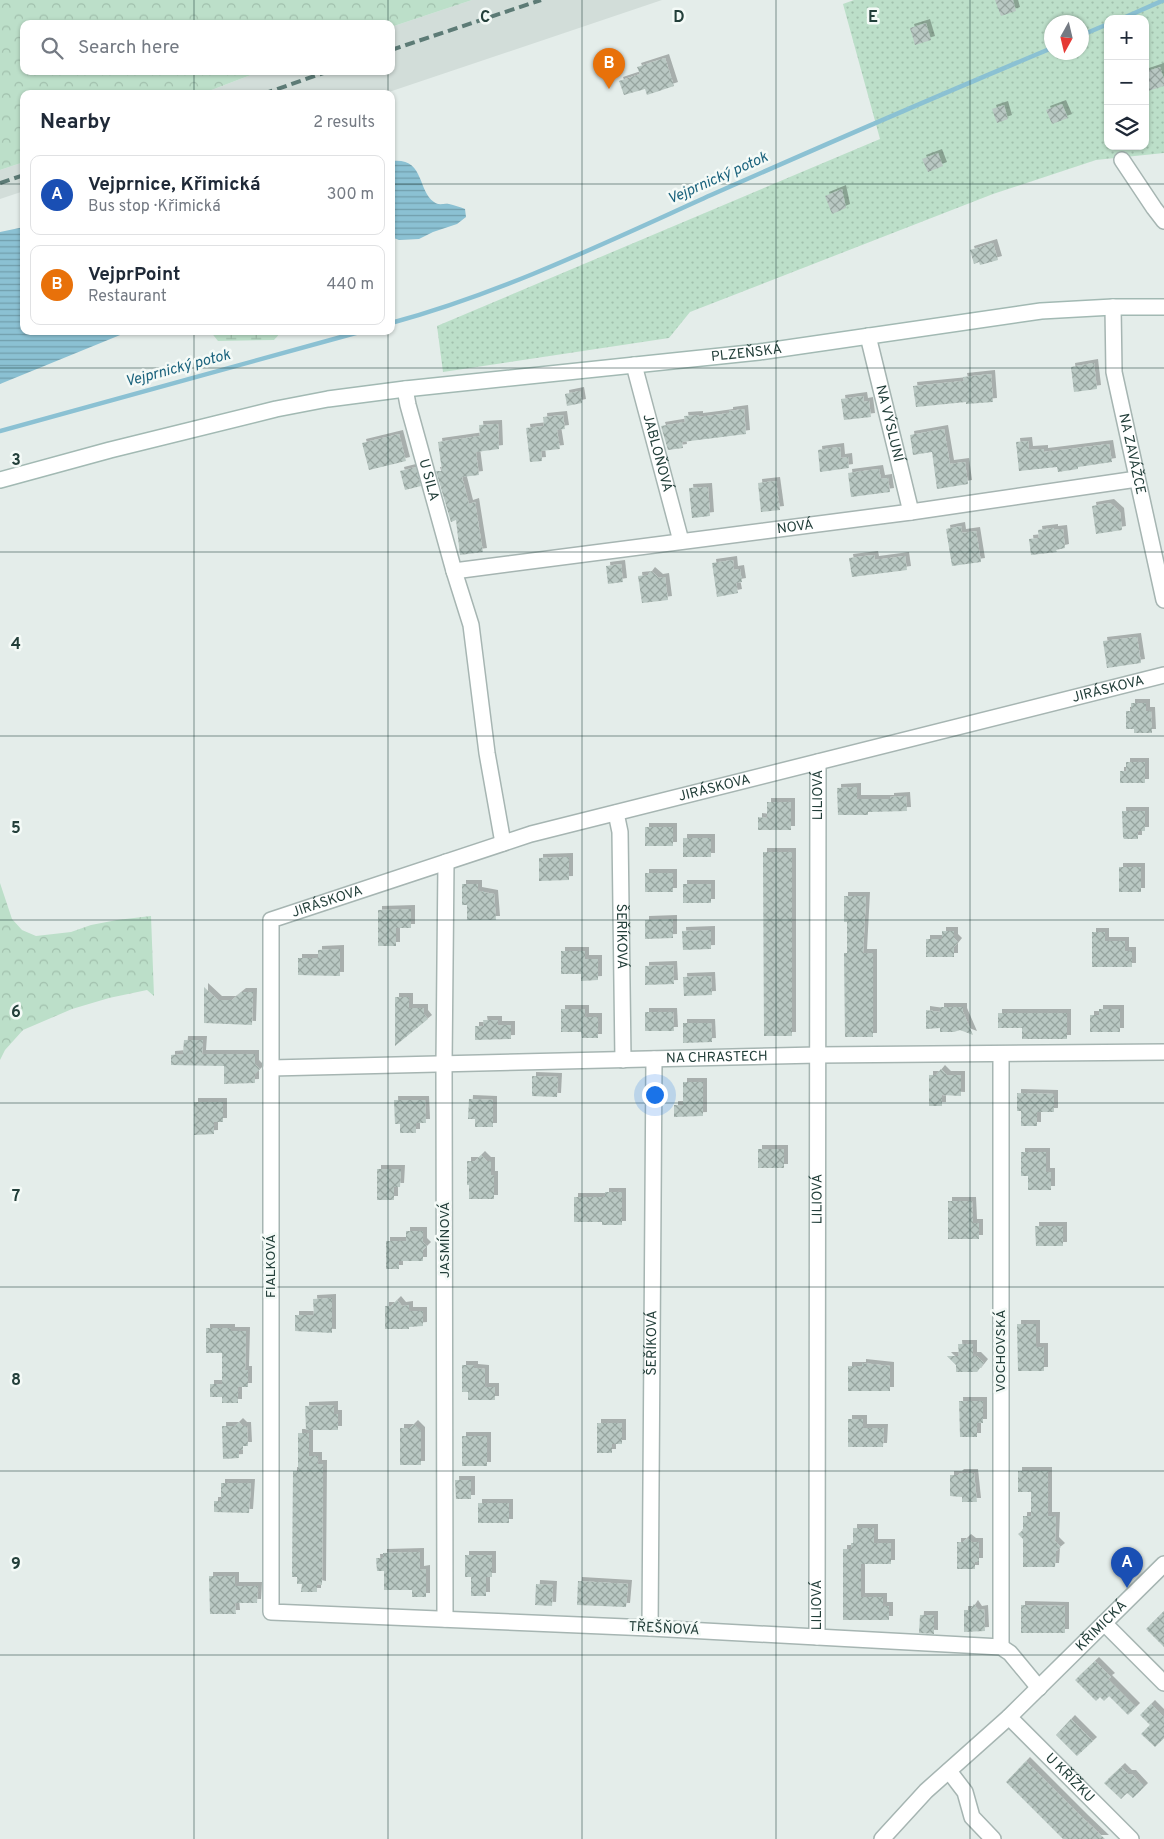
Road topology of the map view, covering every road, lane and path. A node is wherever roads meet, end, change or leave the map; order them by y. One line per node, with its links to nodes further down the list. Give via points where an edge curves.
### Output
1 (1122, 160): 2 (street)
2 (1164, 221)
3 (1113, 307): 4 (street, PLZEŇSKÁ); 5 (street, PLZEŇSKÁ, via 1041,311); 8 (street, NA ZAVÁŽCE, via 1114,372)
4 (1164, 307)
5 (868, 336): 6 (street, PLZEŇSKÁ); 10 (street, NA VÝSLUNÍ)
6 (634, 365): 7 (street, PLZEŇSKÁ); 11 (street, JABLOŇOVÁ)
7 (405, 389): 9 (street, PLZEŇSKÁ, via 266,411); 12 (street, U SILA)
8 (1136, 479): 10 (street, NOVÁ); 13 (street, NA ZAVÁŽCE)
9 (0, 480)
10 (911, 512): 11 (street, NOVÁ)
11 (680, 541): 12 (street, NOVÁ)
12 (454, 571): 18 (street, U SILA, via 471,625 487,753)
13 (1164, 600)
14 (1164, 675): 15 (street); 16 (street, JIRÁSKOVA)
15 (1164, 683)
16 (818, 762): 17 (street, JIRÁSKOVA); 23 (street, LILIOVÁ)
17 (616, 813): 18 (street, JIRÁSKOVA); 25 (street, ŠEŘÍKOVÁ, via 620,832)
18 (503, 843): 19 (street, JIRÁSKOVA)
19 (446, 862): 20 (street, JIRÁSKOVA); 26 (street, JASMÍNOVÁ)
20 (271, 920): 27 (street, FIALKOVÁ)
21 (1164, 1052): 22 (street, NA CHRASTECH)
22 (1001, 1054): 23 (street, NA CHRASTECH); 34 (street, VOCHOVSKÁ)
23 (818, 1055): 24 (street, NA CHRASTECH); 33 (street, LILIOVÁ)
24 (654, 1059): 25 (street, NA CHRASTECH); 32 (street, ŠEŘÍKOVÁ)
25 (623, 1060): 26 (street, NA CHRASTECH)
26 (444, 1064): 27 (street, NA CHRASTECH); 30 (street, JASMÍNOVÁ)
27 (271, 1068): 29 (street, FIALKOVÁ)
28 (1164, 1564): 31 (street, KŘIMICKÁ)
29 (272, 1612): 30 (street, TŘEŠŇOVÁ)
30 (445, 1619): 32 (street, TŘEŠŇOVÁ)
31 (1104, 1623): 35 (street); 36 (street, KŘIMICKÁ)
32 (650, 1628): 33 (street, TŘEŠŇOVÁ)
33 (817, 1637): 34 (street, TŘEŠŇOVÁ)
34 (1000, 1647): 36 (street, via 1010,1653)
35 (1164, 1683)
36 (1039, 1688): 37 (street, KŘIMICKÁ)
37 (1009, 1718): 38 (street, KŘIMICKÁ); 41 (street, U KŘÍŽKU)
38 (949, 1771): 39 (street, KŘIMICKÁ); 40 (street, via 965,1792 972,1817)
39 (882, 1839)
40 (993, 1839)
41 (1131, 1839)

